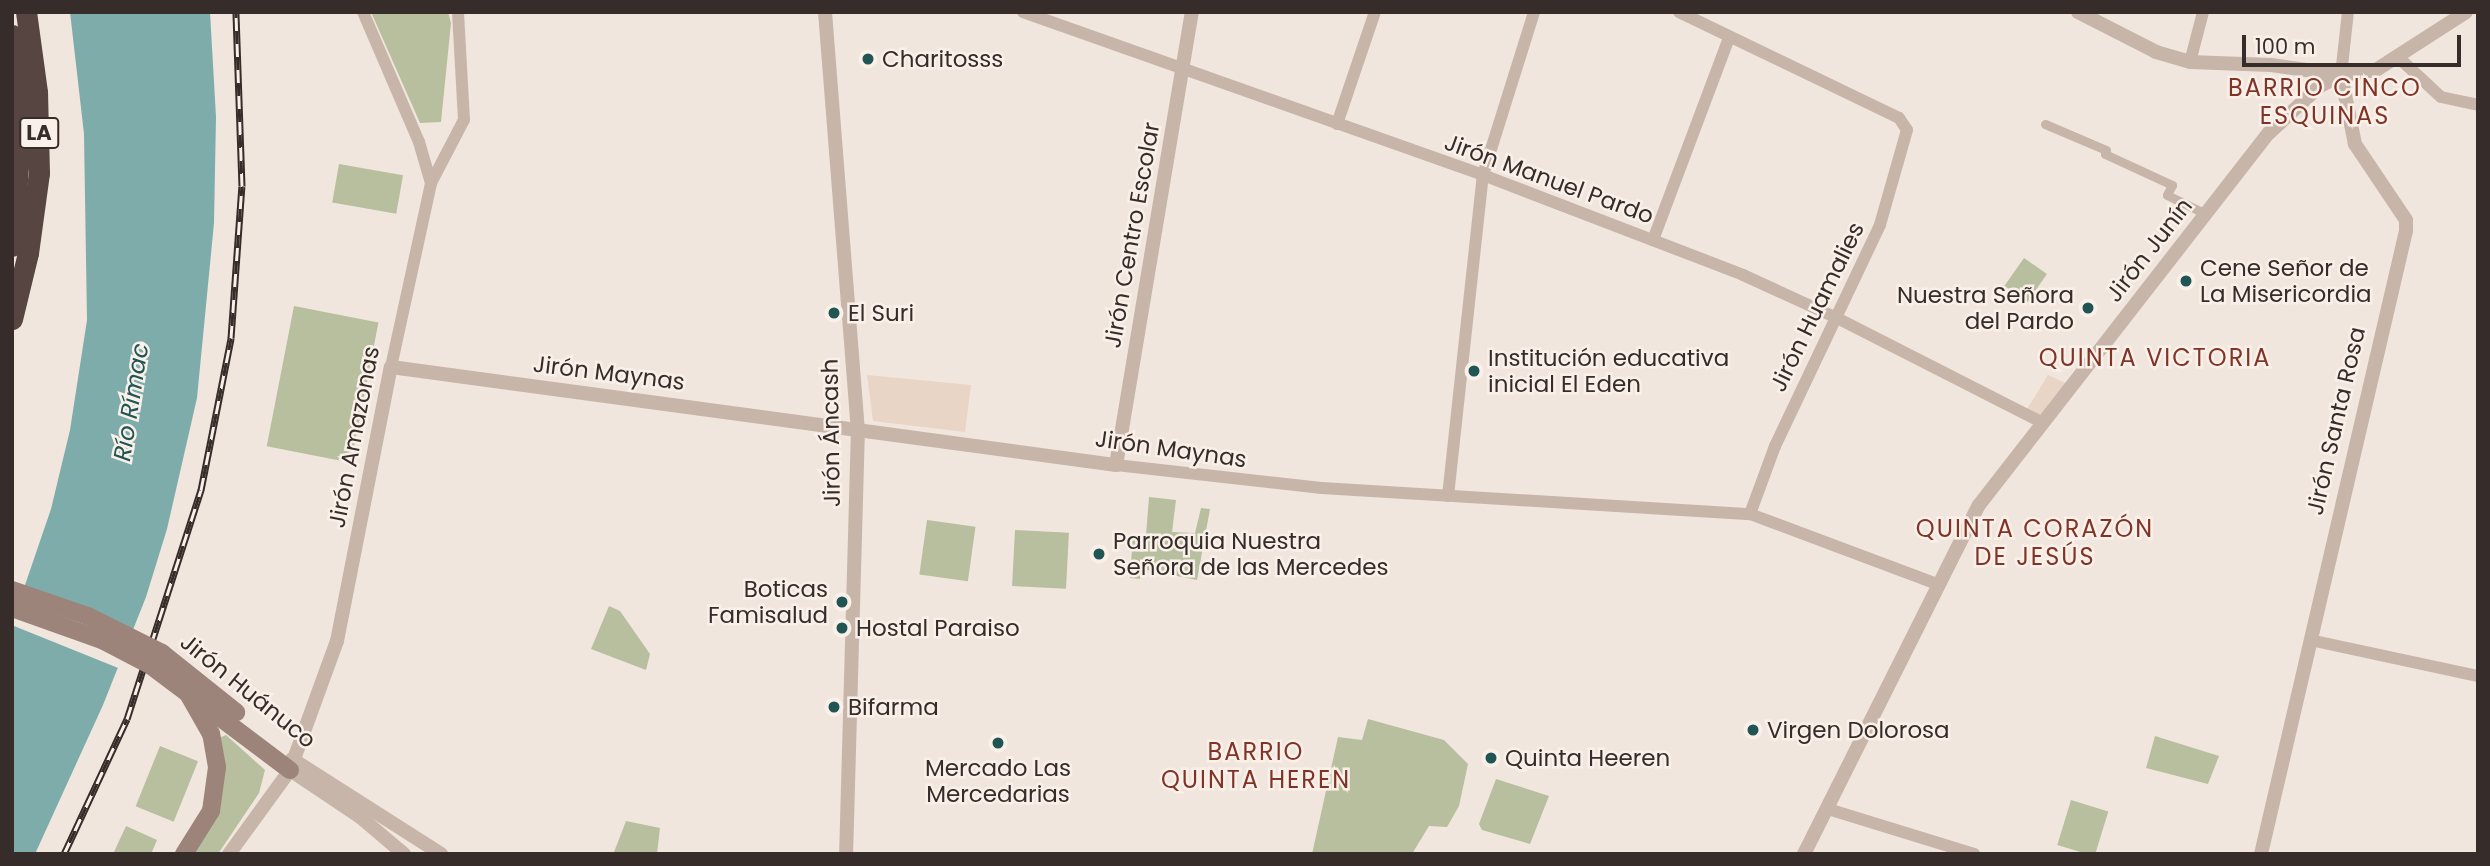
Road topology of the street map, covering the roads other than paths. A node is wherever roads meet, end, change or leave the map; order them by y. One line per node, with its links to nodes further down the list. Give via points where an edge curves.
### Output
1 (26, 12): 29 (highway, LA, via 37,92 39,173 29,253)
2 (363, 12): 24 (street, via 419,142)
3 (458, 12): 24 (street, Jirón Amazonas, via 464,120)
4 (825, 12): 32 (street, Jirón Áncash)
5 (1023, 12): 18 (street, Jirón Manuel Pardo)
6 (1192, 12): 18 (street, Jirón Centro Escolar)
7 (1374, 12): 21 (street)
8 (1534, 12): 23 (street)
9 (2078, 12): 17 (street, via 2156,52)
10 (2203, 12): 17 (street)
11 (2348, 12): 19 (street, Jirón Santa Rosa)
12 (2466, 12): 16 (street, Jirón Junín)
13 (1685, 14): 15 (street)
14 (12, 35): 27 (highway, LA, via 21,127)
15 (1729, 38): 26 (street); 28 (street, Jirón Huamalies, via 1899,118 1907,133 1891,194)
16 (2399, 58): 19 (street, Jirón Junín, via 2364,74); 20 (street, via 2441,97)
17 (2190, 62): 19 (street, via 2271,65)
18 (1183, 69): 21 (street, Jirón Manuel Pardo); 33 (street, Jirón Centro Escolar)
19 (2341, 75): 25 (street, Jirón Junín, via 2291,110); 39 (street, Jirón Santa Rosa, via 2355,144 2406,220 2406,230)
20 (2478, 105)
21 (1338, 124): 23 (street, Jirón Manuel Pardo)
22 (2045, 124): 25 (street, via 2172,185 2167,195)
23 (1483, 175): 26 (street, Jirón Manuel Pardo); 34 (street)
24 (431, 183): 30 (street, Jirón Amazonas)
25 (2206, 214): 31 (street, Jirón Junín)
26 (1653, 240): 28 (street, Jirón Manuel Pardo)
27 (12, 246)
28 (1837, 318): 31 (street, Jirón Manuel Pardo); 35 (street, Jirón Huamalies, via 1774,446)
29 (12, 319)
30 (391, 368): 32 (street, Jirón Maynas); 43 (street, Jirón Amazonas, via 337,641)
31 (2043, 423): 36 (street, Jirón Junín, via 1979,505)
32 (858, 428): 33 (street, Jirón Maynas); 49 (street, Jirón Áncash)
33 (1116, 465): 34 (street, Jirón Maynas, via 1238,482)
34 (1448, 496): 35 (street, Jirón Maynas)
35 (1750, 514): 36 (street, Jirón Maynas)
36 (1937, 584): 44 (street, Jirón Junín)
37 (12, 590): 40 (main road, Jirón Huánuco, bridge, via 88,616)
38 (12, 608): 40 (main road, Jirón Huánuco, bridge)
39 (2310, 639): 41 (street); 52 (street, Jirón Santa Rosa)
40 (156, 659): 42 (main road, Jirón Huánuco); 43 (main road, Jirón Huánuco)
41 (2478, 676)
42 (187, 692): 43 (main road, Jirón Huánuco); 45 (main road, via 211,734 217,767 211,811)
43 (291, 764): 46 (street, Jirón Amazonas); 47 (street, Jirón Huánuco); 48 (street, Jirón Huánuco)
44 (1828, 809): 50 (street, Jirón Junín); 51 (street)
45 (184, 854)
46 (229, 854)
47 (404, 854)
48 (441, 854)
49 (846, 854)
50 (1804, 854)
51 (1974, 854)
52 (2261, 854)

